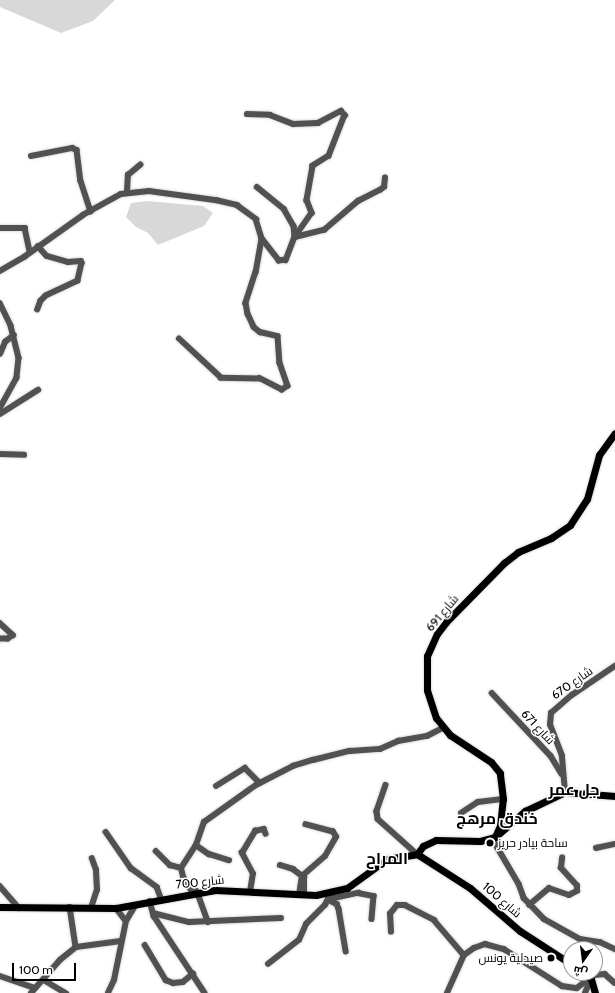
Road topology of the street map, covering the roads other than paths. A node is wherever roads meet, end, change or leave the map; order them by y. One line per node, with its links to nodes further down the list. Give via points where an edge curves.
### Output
1 (247, 114): 9 (street, via 270,115 297,124 318,123 341,111 344,113 329,156 313,166 307,200 312,213)
2 (31, 156): 7 (street, via 72,148 77,150 81,181)
3 (140, 165): 6 (street, via 128,175)
4 (385, 178): 9 (street, via 384,187 358,201 324,230)
5 (257, 187): 9 (street, via 284,210 294,226)
6 (127, 192): 7 (street); 10 (street, via 149,191 228,202 256,219)
7 (91, 211): 11 (street)
8 (0, 228): 12 (street, via 25,228)
9 (295, 237): 10 (street, via 286,260 282,263)
10 (262, 239): 17 (street, via 256,272 246,302 254,327 260,332 278,336 279,358 288,386 286,389 282,390 260,379 221,378)
11 (38, 246): 12 (street); 15 (street, via 47,256 82,263 78,281 46,296)
12 (30, 252): 13 (street)
13 (0, 271)
14 (0, 303): 16 (street)
15 (38, 309)
16 (14, 335): 18 (street, via 5,342); 20 (street, via 19,351 19,372)
17 (179, 339)
18 (0, 354)
19 (38, 390): 21 (street)
20 (0, 409)
21 (0, 414)
22 (615, 433): 29 (main road, شارع 691, via 599,456 587,500 570,525 551,538 518,552 504,563 466,600 434,640 425,665 425,678 431,706)
23 (0, 454): 24 (street)
24 (24, 455)
25 (0, 623): 26 (street, via 12,634 8,640)
26 (0, 639)
27 (615, 666): 30 (street, شارع 670, via 572,695 551,713 550,725 562,756)
28 (492, 693): 30 (street, شارع 671, via 551,756)
29 (443, 728): 31 (street, via 427,736 398,741 380,749 350,751 312,760); 36 (main road, شارع 691, via 497,768 502,780)
30 (565, 778): 34 (street, شارع 670)
31 (260, 783): 33 (street, via 250,770 245,768); 43 (street, via 206,819)
32 (386, 785): 46 (street, via 377,811 378,819)
33 (216, 786)
34 (565, 792): 35 (main road); 41 (main road, via 526,811)
35 (615, 796)
36 (503, 799): 37 (street, via 478,802); 41 (main road, شارع 691, via 500,826)
37 (461, 812)
38 (306, 825): 52 (street, via 333,832 336,837 324,856)
39 (106, 832): 58 (street, via 131,868 157,887)
40 (266, 834): 55 (street, via 264,829 255,831 242,853 253,874)
41 (493, 838): 46 (main road, via 480,841 436,840 423,846); 60 (street)
42 (615, 844): 44 (street)
43 (196, 845): 49 (street, via 209,854); 51 (street)
44 (596, 848)
45 (156, 851): 51 (street, via 170,865)
46 (416, 854): 57 (main road, شارع 700, via 387,859 359,882); 79 (main road, شارع 100, via 470,888 520,931)
47 (562, 858): 60 (street, via 561,868 577,886 577,891 569,895 549,888)
48 (92, 859): 65 (street, via 96,870 97,890)
49 (229, 860)
50 (280, 865): 52 (street)
51 (181, 868): 54 (street, via 183,877)
52 (304, 875): 56 (street)
53 (0, 886): 63 (street)
54 (195, 892): 55 (main road, شارع 700); 58 (main road, شارع 700); 71 (street)
55 (250, 892): 56 (main road, شارع 700)
56 (301, 895): 57 (main road, شارع 700)
57 (330, 897): 69 (street, via 358,893 374,896); 77 (street, via 339,909); 80 (street, via 308,922 297,942)
58 (160, 898): 59 (main road, شارع 700)
59 (150, 902): 61 (main road, شارع 700); 67 (street)
60 (529, 905): 76 (street, via 558,928 580,939 605,944)
61 (135, 906): 66 (main road, شارع 700); 70 (street)
62 (0, 907): 63 (main road, شارع 700)
63 (19, 908): 64 (main road, شارع 700)
64 (70, 908): 65 (main road, شارع 700); 75 (street)
65 (91, 908): 66 (main road, شارع 700)
66 (116, 908): 70 (street)
67 (153, 913): 71 (street, via 176,920); 81 (street)
68 (281, 918): 71 (street)
69 (372, 919)
70 (126, 920): 73 (street)
71 (208, 922)
72 (391, 932): 78 (street, via 390,914 397,905 406,905 434,920)
73 (121, 941): 75 (street); 91 (street, via 114,980)
74 (144, 945): 81 (street, via 166,980 172,983 183,982)
75 (76, 948): 84 (street, via 60,960)
76 (615, 949)
77 (346, 951)
78 (464, 956): 85 (street, via 480,945 490,944 504,949 562,986 577,988); 93 (street)
79 (563, 959)
80 (268, 964)
81 (193, 974): 92 (street)
82 (603, 974): 88 (street)
83 (0, 976): 89 (street)
84 (44, 980): 89 (street); 90 (street)
85 (588, 981)
86 (590, 981): 94 (street)
87 (591, 981): 95 (main road)
88 (615, 984)
89 (33, 991)
90 (66, 993)
91 (108, 993)
92 (205, 993)
93 (447, 993)
94 (585, 993)
95 (594, 993)

